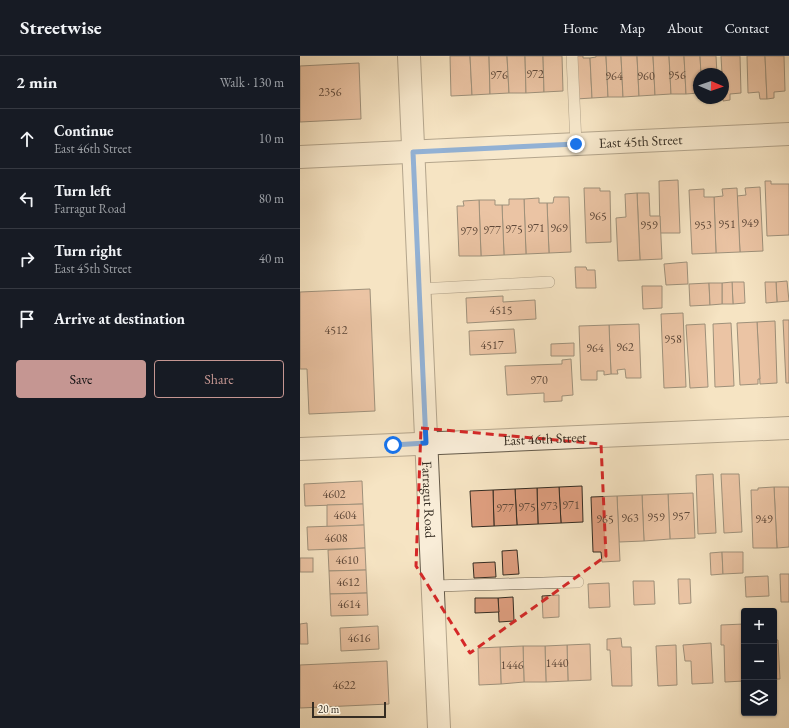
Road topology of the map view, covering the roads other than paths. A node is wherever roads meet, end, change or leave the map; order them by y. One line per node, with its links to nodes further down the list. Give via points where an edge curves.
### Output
1 (409, 56): 5 (street, Farragut Road)
2 (572, 56): 4 (lane)
3 (789, 134): 4 (street, East 45th Street)
4 (576, 144): 5 (street, East 45th Street)
5 (413, 152): 6 (street, East 45th Street); 8 (street, Farragut Road)
6 (300, 157)
7 (549, 282): 8 (lane)
8 (420, 289): 10 (street, Farragut Road)
9 (789, 428): 10 (street, East 46th Street)
10 (426, 443): 11 (street, East 46th Street); 13 (street, Farragut Road)
11 (300, 449)
12 (578, 582): 13 (lane)
13 (433, 586): 14 (street, Farragut Road)
14 (439, 728)

